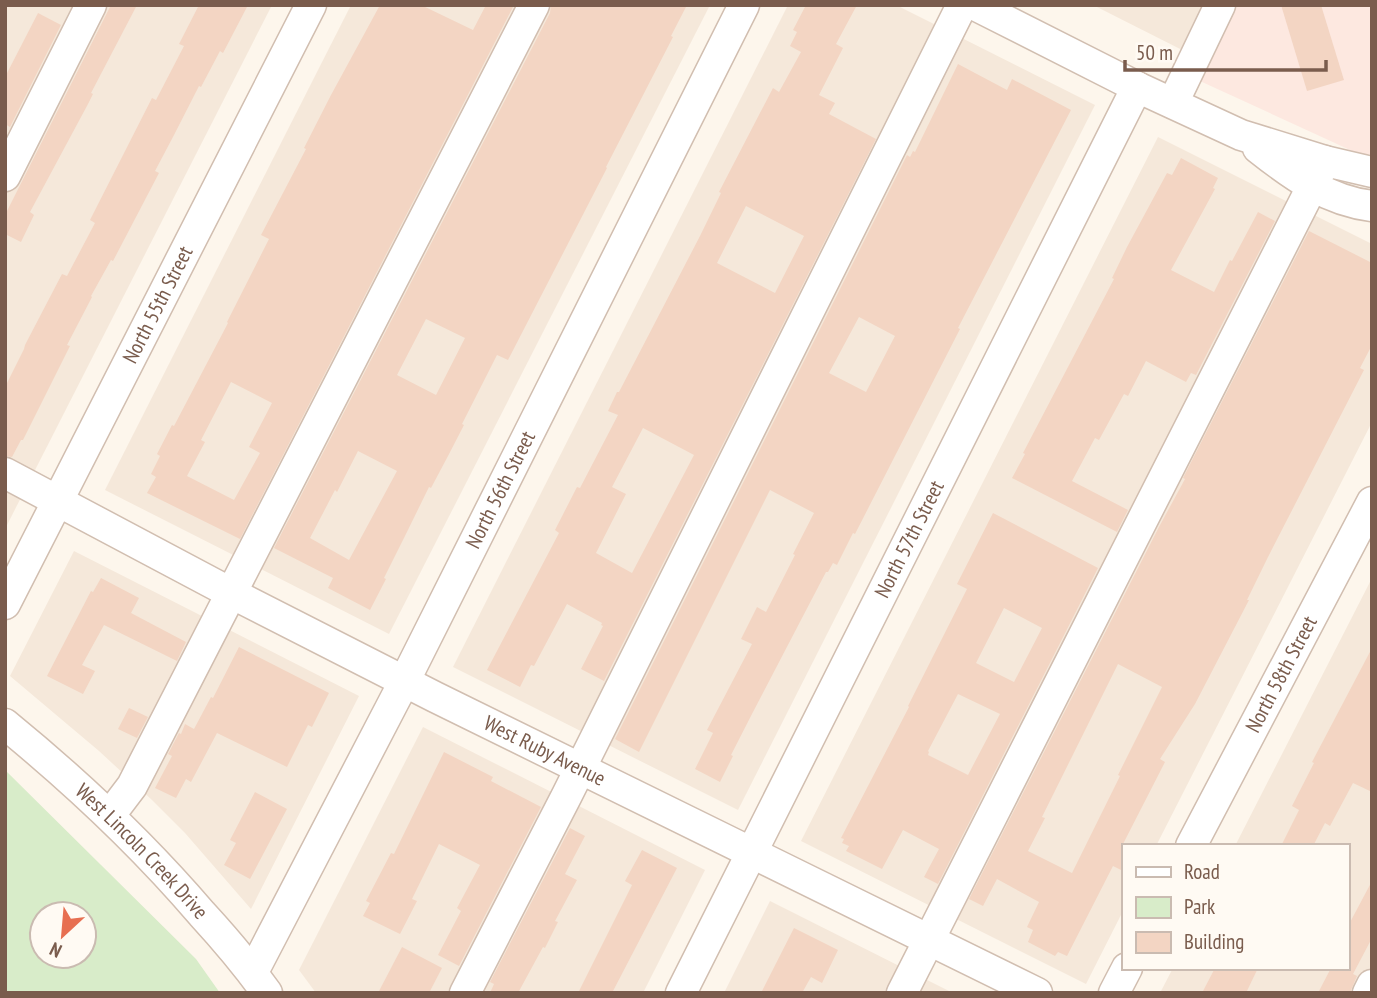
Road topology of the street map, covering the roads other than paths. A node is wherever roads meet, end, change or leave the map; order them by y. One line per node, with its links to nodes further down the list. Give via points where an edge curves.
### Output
1 (91, 5): 12 (street)
2 (311, 5): 15 (street, North 55th Street)
3 (534, 5): 17 (street)
4 (744, 5): 19 (street, North 56th Street)
5 (962, 5): 21 (street)
6 (975, 5): 8 (street)
7 (1220, 5): 9 (street)
8 (1137, 87): 9 (street); 24 (street, North 57th Street)
9 (1172, 103): 11 (street, via 1241,135 1281,167)
10 (1372, 172): 11 (street)
11 (1319, 174): 13 (street, via 1343,200); 25 (street)
12 (5, 176)
13 (1372, 206)
14 (5, 474): 15 (street, West Ruby Avenue)
15 (58, 500): 17 (street, West Ruby Avenue); 18 (street, North 55th Street)
16 (1371, 506): 23 (street, North 58th Street)
17 (231, 593): 19 (street, West Ruby Avenue); 22 (street, via 132,786)
18 (5, 604)
19 (404, 682): 21 (street, West Ruby Avenue); 27 (street, North 56th Street)
20 (5, 724): 22 (street, West Lincoln Creek Drive)
21 (579, 769): 24 (street, West Ruby Avenue); 29 (street)
22 (110, 815): 27 (street, West Lincoln Creek Drive, via 164,870)
23 (1192, 844)
24 (752, 852): 25 (street, West Ruby Avenue); 30 (street, North 57th Street)
25 (929, 940): 31 (street); 32 (street, West Ruby Avenue)
26 (1126, 970): 33 (street)
27 (260, 983)
28 (1372, 985): 34 (street)
29 (465, 993)
30 (681, 993)
31 (902, 993)
32 (1037, 993)
33 (1114, 993)
34 (1368, 993)

